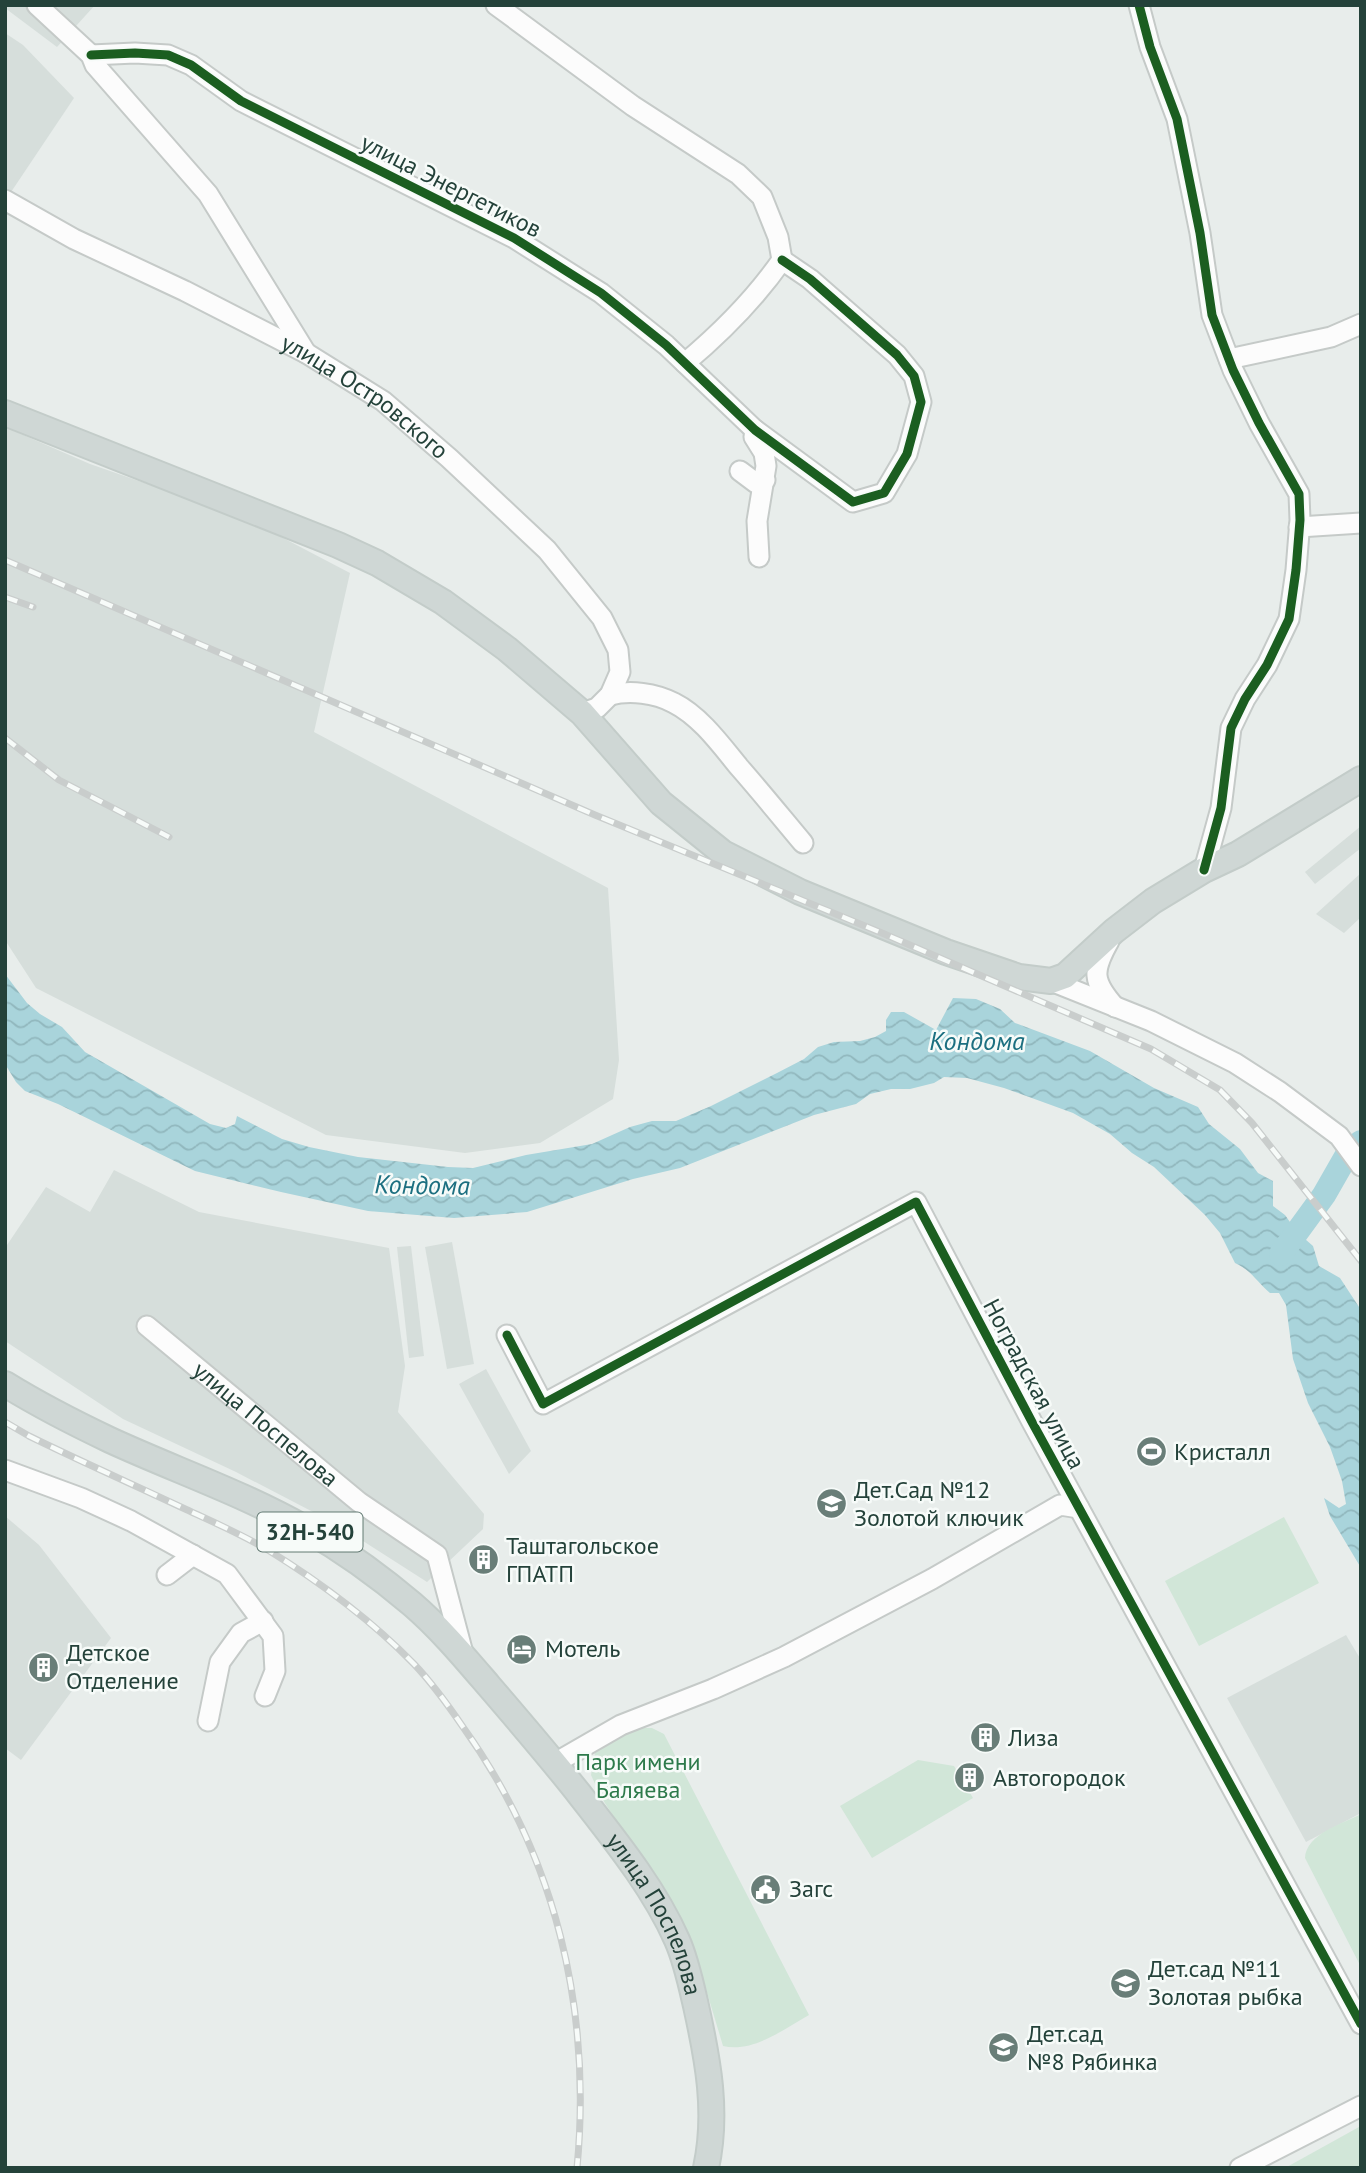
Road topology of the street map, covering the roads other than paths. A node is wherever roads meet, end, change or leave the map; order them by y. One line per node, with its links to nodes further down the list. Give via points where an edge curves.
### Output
1 (37, 5): 4 (street)
2 (496, 5): 6 (street, via 632,106 738,174 762,197)
3 (1139, 5): 9 (street, via 1177,119 1212,315)
4 (91, 55): 8 (street, via 208,194); 10 (street, улица Энергетиков, via 168,55 191,65 241,101 514,237 601,293)
5 (5, 200): 8 (street, улица Островского, via 74,239)
6 (782, 260): 10 (street, via 728,326); 12 (street, улица Энергетиков, via 897,355 914,376 921,402 907,454 884,493 853,502)
7 (1361, 324): 9 (street, via 1331,337)
8 (306, 353): 18 (street, улица Островского, via 383,401 547,550 602,618 618,650 620,672)
9 (1229, 359): 16 (street, via 1299,494)
10 (685, 363): 12 (street, улица Энергетиков)
11 (5, 413): 19 (main road, via 377,563 454,610)
12 (755, 430): 14 (street, via 764,453)
13 (740, 471): 14 (street, via 756,483)
14 (765, 480): 17 (street, via 757,521)
15 (1361, 523): 16 (street)
16 (1299, 527): 22 (street, via 1289,619 1231,728 1221,808)
17 (759, 557)
18 (610, 695): 19 (street, via 597,708); 21 (street, via 651,695 689,713)
19 (582, 713): 24 (main road, via 661,803 723,853 800,892 946,952 1019,977)
20 (1361, 779): 22 (main road)
21 (803, 843)
22 (1204, 870): 23 (main road)
23 (1114, 931): 24 (main road, via 1078,967); 25 (street, via 1096,969 1097,981)
24 (1051, 981): 25 (street)
25 (1116, 1007): 26 (street, via 1235,1063 1280,1092 1339,1136)
26 (1361, 1166)
27 (147, 1326): 35 (street, улица Поспелова, via 359,1502 437,1555)
28 (508, 1335): 31 (street, Ноградская улица, via 543,1404 916,1202)
29 (5, 1384): 35 (main road, 32Н-540, via 110,1440 306,1529 413,1605)
30 (5, 1470): 32 (street, via 118,1515)
31 (1079, 1508): 38 (street, via 1060,1505 783,1657 621,1725); 39 (street, Ноградская улица)
32 (193, 1555): 33 (street); 34 (street, via 227,1574)
33 (167, 1575)
34 (263, 1621): 36 (street, via 273,1636 275,1671); 37 (street, via 241,1633 220,1662)
35 (464, 1657): 38 (main road, 32Н-540)
36 (265, 1696)
37 (208, 1721)
38 (555, 1763): 41 (main road, улица Поспелова / 32Н-540, via 653,1895 678,1941 704,2043 712,2098)
39 (1361, 2024)
40 (1361, 2106): 42 (street)
41 (706, 2168)
42 (1240, 2168)

